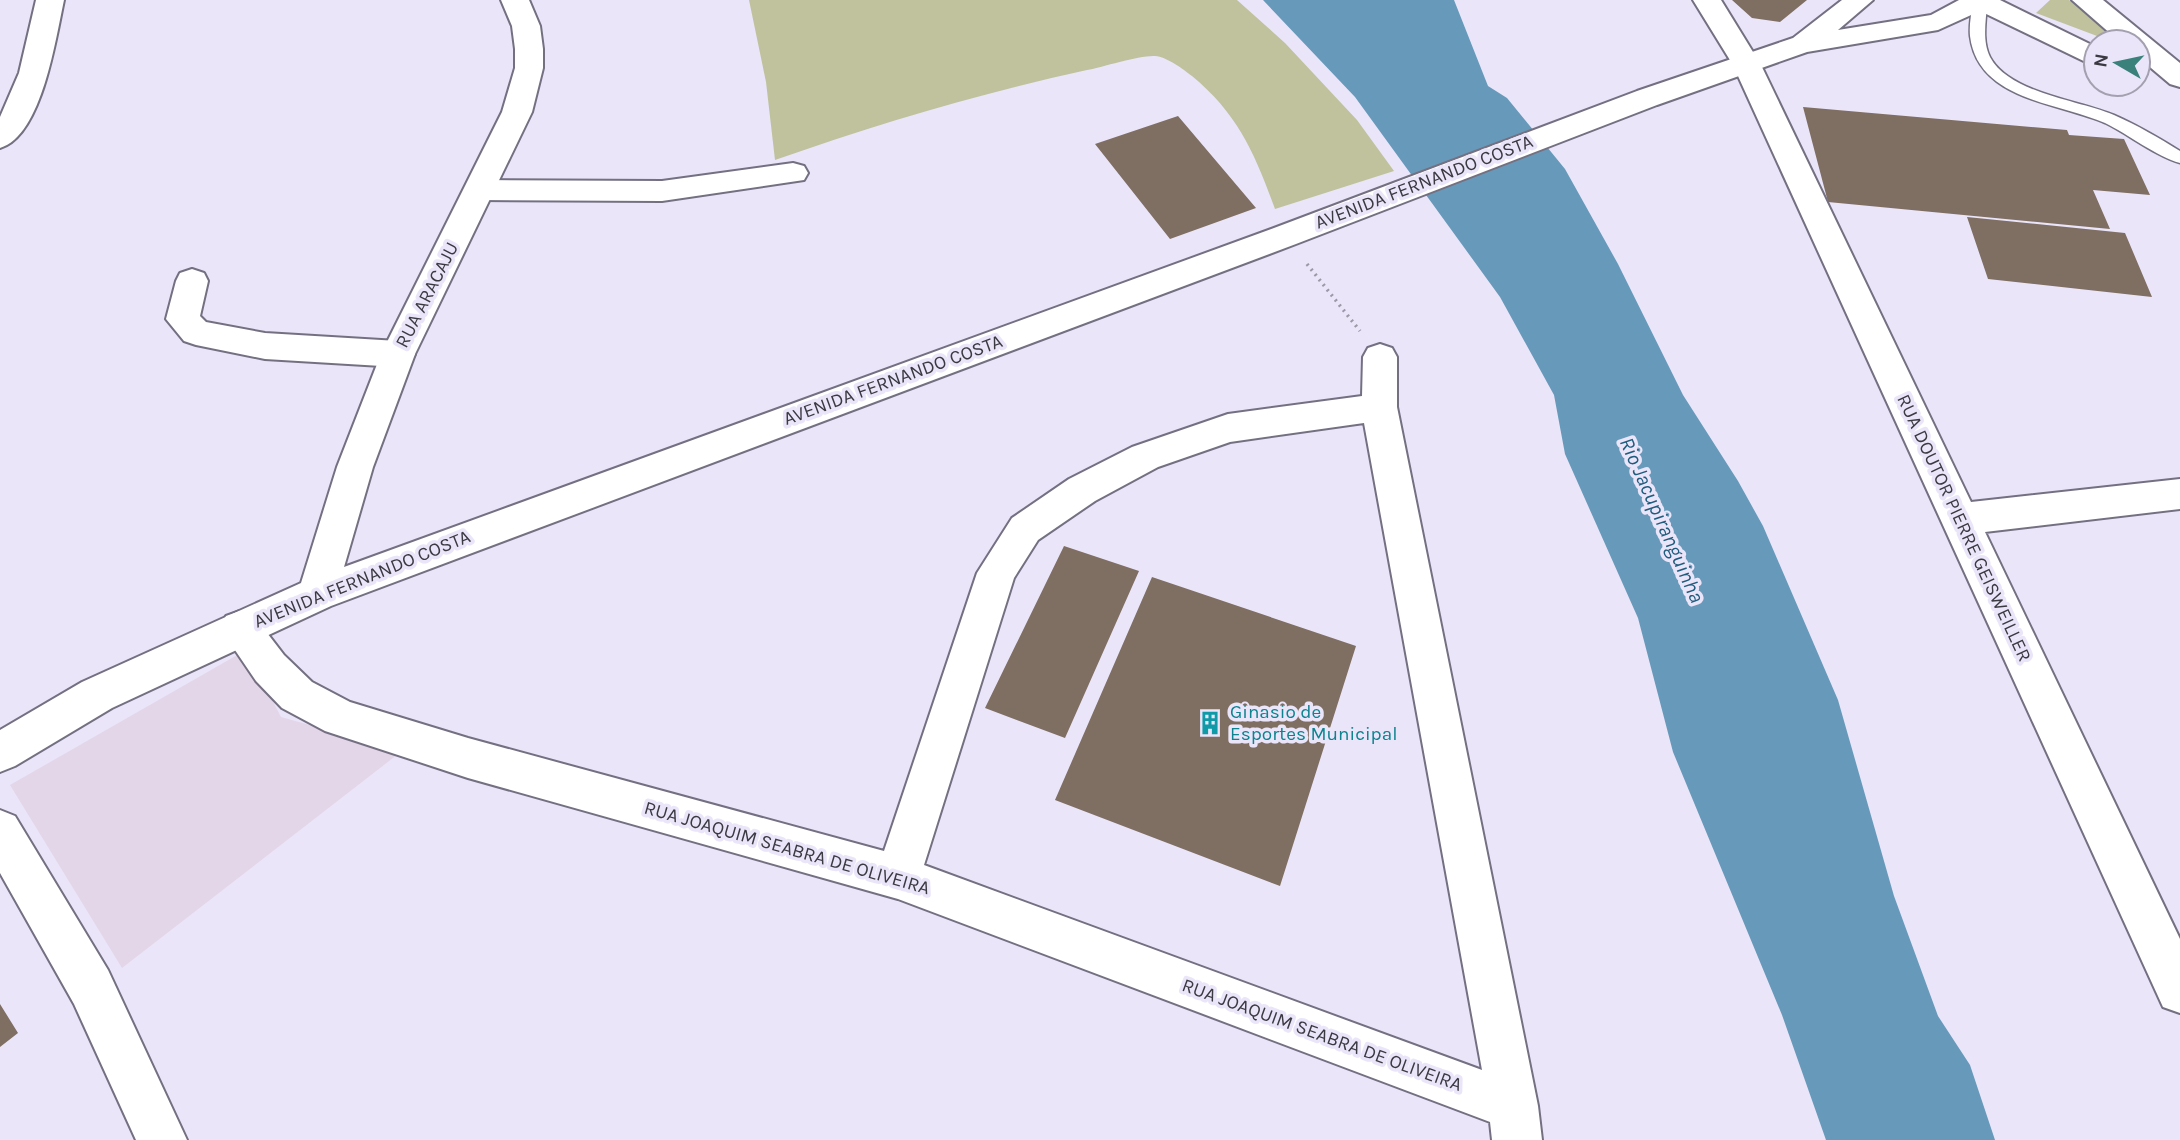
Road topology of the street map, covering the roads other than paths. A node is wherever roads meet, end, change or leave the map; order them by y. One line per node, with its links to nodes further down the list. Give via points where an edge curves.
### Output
1 (50, 0): 16 (street, via 32,79)
2 (514, 0): 19 (street, RUA ARACAJU, via 526,26 529,68 517,112)
3 (1707, 0): 12 (street, RUA DOUTOR PIERRE GEISWEILLER)
4 (1859, 0): 9 (street, AVENIDA FERNANDO COSTA)
5 (2022, 0): 7 (street)
6 (2086, 0): 8 (street)
7 (1977, 2): 9 (street, AVENIDA FERNANDO COSTA, via 1926,25); 10 (street); 17 (lane, via 1980,55 1996,77 2012,87 2101,116)
8 (2119, 28)
9 (1802, 44): 12 (street, AVENIDA FERNANDO COSTA)
10 (2082, 51)
11 (2152, 55): 13 (street)
12 (1747, 65): 25 (street, RUA DOUTOR PIERRE GEISWEILLER); 26 (street, AVENIDA FERNANDO COSTA, via 1647,98)
13 (2180, 78)
14 (2152, 84): 15 (street)
15 (2180, 97)
16 (0, 138)
17 (2180, 158)
18 (793, 173): 19 (street, via 662,191)
19 (480, 190): 21 (street, RUA ARACAJU)
20 (192, 281): 21 (street, via 183,319 196,332 265,346)
21 (398, 354): 26 (street, RUA ARACAJU, via 355,467)
22 (1380, 357): 23 (street, RUA JOAQUIM SEABRA DE OLIVEIRA)
23 (1379, 407): 30 (street, via 1228,428 1145,457 1082,490 1025,529 996,573); 32 (street, RUA JOAQUIM SEABRA DE OLIVEIRA)
24 (2180, 494): 25 (street)
25 (1960, 519): 31 (street, RUA DOUTOR PIERRE GEISWEILLER)
26 (317, 594): 27 (street, AVENIDA FERNANDO COSTA)
27 (240, 628): 28 (street, AVENIDA FERNANDO COSTA, via 97,695); 30 (street, RUA JOAQUIM SEABRA DE OLIVEIRA, via 297,695 340,718)
28 (0, 752)
29 (0, 831): 33 (street, via 91,987)
30 (898, 877): 32 (street, RUA JOAQUIM SEABRA DE OLIVEIRA)
31 (2180, 990)
32 (1515, 1123)
33 (162, 1140)

